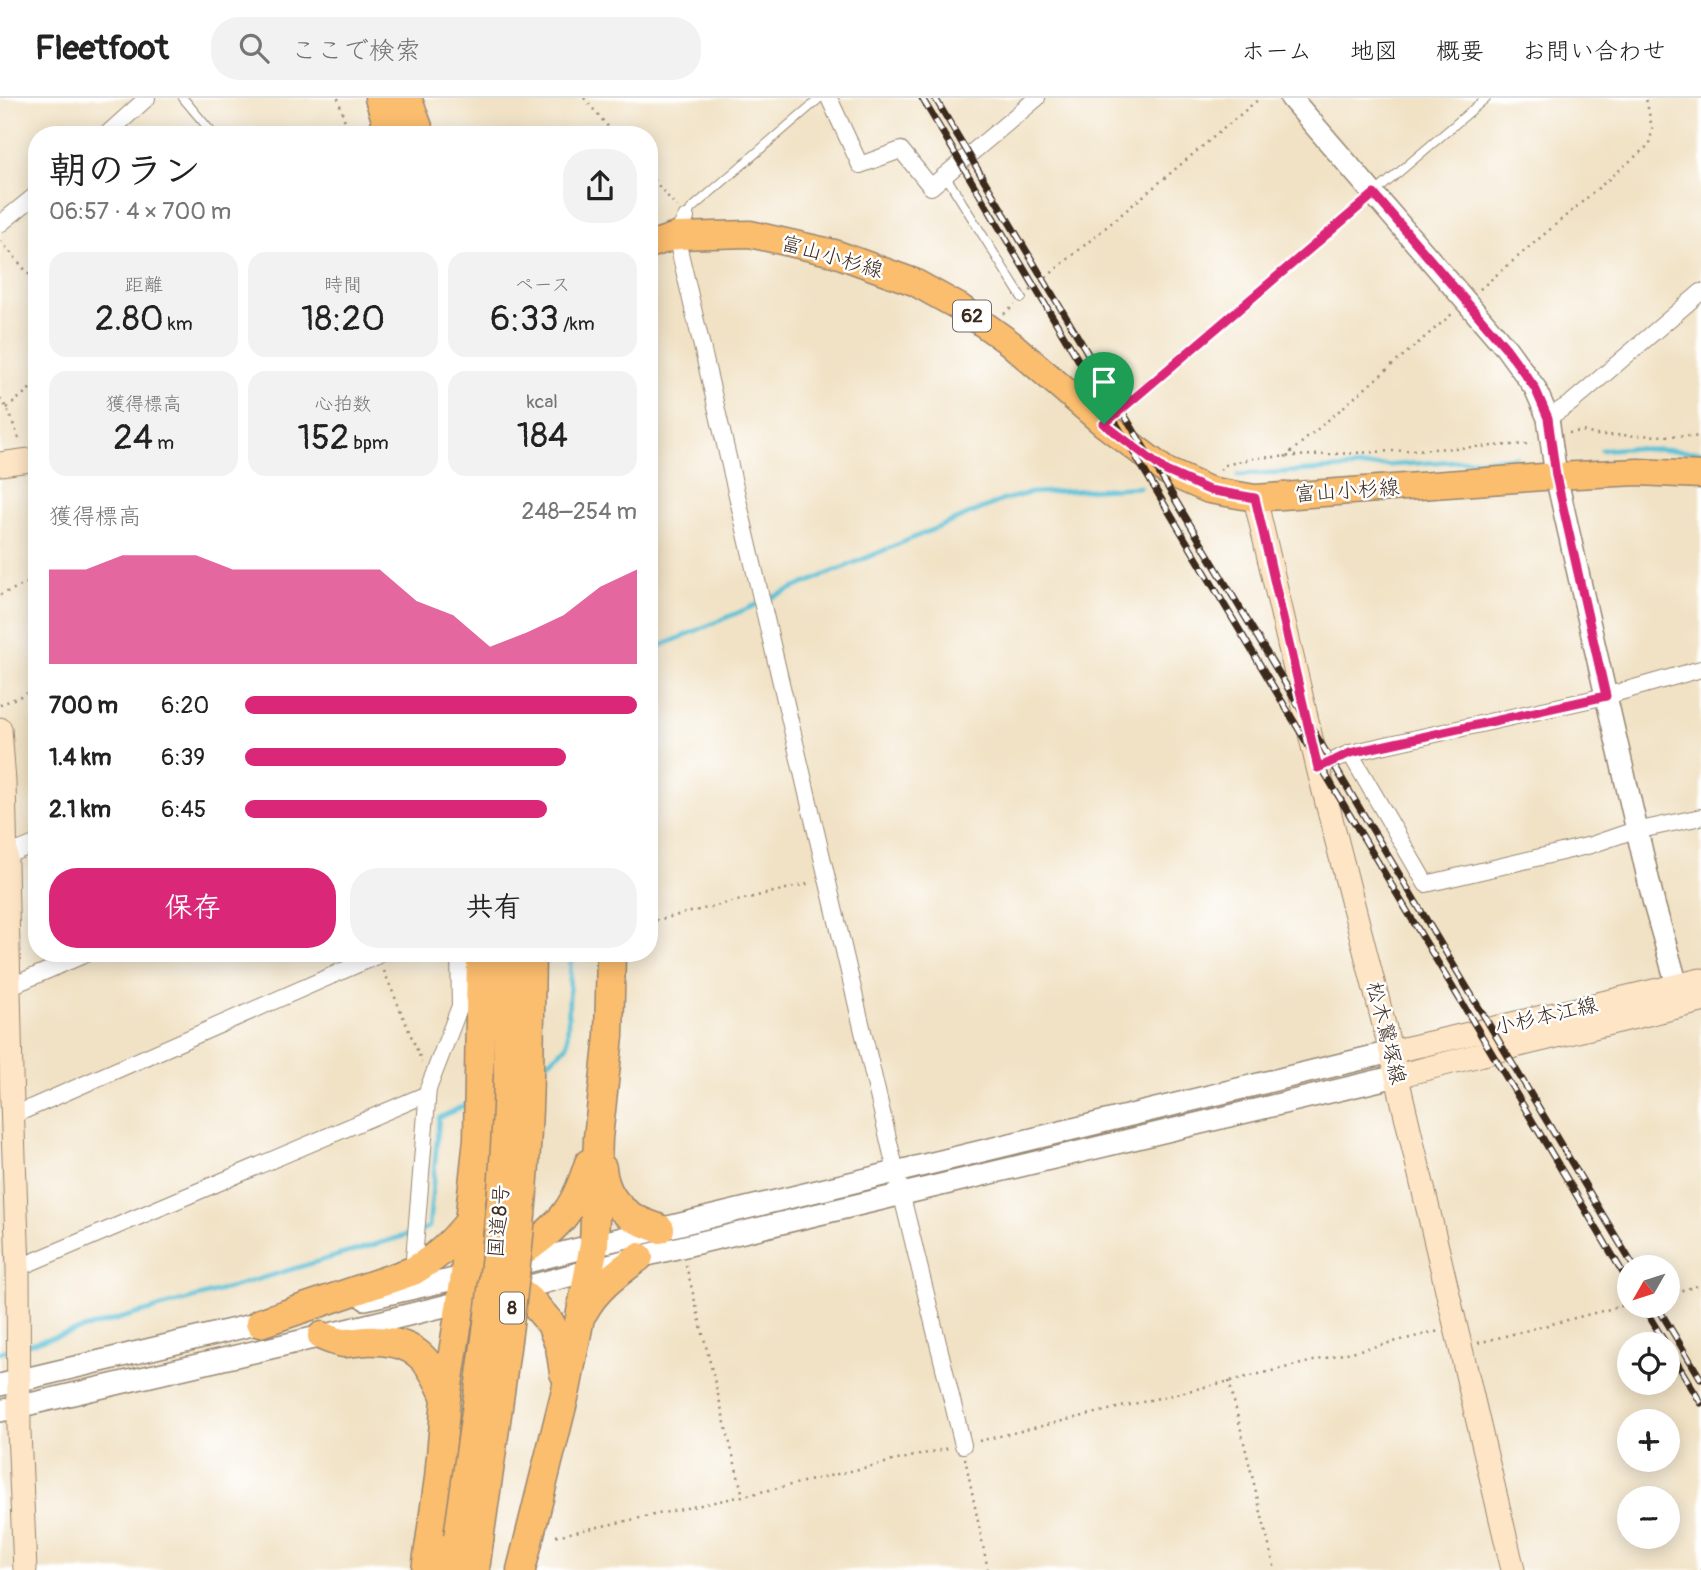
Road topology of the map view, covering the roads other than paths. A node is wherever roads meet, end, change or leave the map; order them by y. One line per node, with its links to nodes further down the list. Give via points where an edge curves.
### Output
1 (147, 98): 10 (street)
2 (183, 98): 11 (lane)
3 (379, 98): 12 (highway)
4 (407, 98): 13 (highway)
5 (820, 98): 18 (lane, via 691,209)
6 (829, 98): 14 (street, via 860,165 901,150 931,187)
7 (1037, 98): 14 (street)
8 (1291, 98): 15 (street)
9 (1486, 98): 15 (lane)
10 (116, 126)
11 (206, 126)
12 (388, 126)
13 (418, 126)
14 (945, 175): 21 (lane)
15 (1374, 194): 22 (lane); 23 (street, via 1506,348 1535,388)
16 (28, 201): 17 (street)
17 (0, 224)
18 (681, 227): 19 (main road, 富山小杉線 / 62); 22 (main road, 富山小杉線 / 62, via 750,234 834,253 914,282 1010,343); 58 (street)
19 (658, 240)
20 (1701, 292): 23 (street, via 1571,403)
21 (1022, 298)
22 (1104, 424): 28 (main road, 富山小杉線 / 62, via 1166,471 1209,490)
23 (1550, 432): 27 (street)
24 (28, 460): 25 (main road)
25 (0, 464)
26 (1701, 475): 27 (main road, 富山小杉線 / 62)
27 (1556, 476): 28 (main road, 富山小杉線 / 62); 30 (street)
28 (1255, 498): 33 (main road, 松木鷲塚線)
29 (1701, 669): 30 (street)
30 (1606, 696): 32 (street); 36 (street)
31 (0, 729): 34 (main road)
32 (1350, 753): 33 (street); 36 (street, via 1426,884)
33 (1318, 768): 51 (main road, 松木鷲塚線)
34 (2, 782): 38 (main road)
35 (1701, 817): 36 (street)
36 (1638, 831): 48 (street)
37 (28, 846): 38 (street)
38 (5, 856): 39 (main road)
39 (4, 928): 49 (main road)
40 (67, 962): 49 (street)
41 (363, 962): 56 (street)
42 (459, 962): 55 (street, via 460,1006)
43 (481, 962): 60 (highway, via 478,1139)
44 (506, 962): 53 (highway, 国道8号 / 8)
45 (530, 962): 53 (highway, 国道8号 / 8)
46 (611, 962): 57 (highway, via 609,1036)
47 (1701, 980): 48 (main road, 小杉本江線)
48 (1677, 985): 51 (main road, 小杉本江線)
49 (9, 986): 52 (main road)
50 (1701, 1001): 54 (main road, 小杉本江線)
51 (1391, 1052): 54 (main road, 松木鷲塚線); 58 (street)
52 (5, 1074): 56 (main road)
53 (519, 1074): 77 (highway, 国道8号 / 8, bridge, via 506,1138)
54 (1397, 1076): 59 (street); 83 (main road, 松木鷲塚線)
55 (429, 1087): 64 (street); 66 (street)
56 (14, 1115): 64 (main road)
57 (598, 1138): 61 (highway, via 604,1184 614,1202 633,1218); 63 (highway); 65 (highway, via 579,1192 565,1215)
58 (896, 1172): 59 (street); 61 (street)
59 (902, 1194): 62 (street); 76 (street)
60 (469, 1222): 66 (highway, via 443,1251); 67 (highway)
61 (660, 1229): 63 (street)
62 (639, 1257): 63 (street); 69 (highway, via 598,1290)
63 (591, 1258): 65 (street); 68 (street); 69 (highway)
64 (18, 1268): 72 (main road)
65 (499, 1269): 67 (street)
66 (413, 1271): 70 (highway)
67 (462, 1289): 68 (highway); 70 (street); 71 (street); 74 (highway)
68 (517, 1290): 73 (highway, via 551,1324)
69 (579, 1320): 73 (highway)
70 (260, 1323): 72 (street)
71 (322, 1336): 74 (highway, via 340,1343 399,1343 420,1354 436,1374); 75 (street)
72 (10, 1383): 75 (main road)
73 (566, 1390): 82 (highway)
74 (446, 1398): 79 (highway)
75 (10, 1409): 78 (main road)
76 (963, 1445)
77 (468, 1538): 80 (highway, 国道8号 / 8); 81 (highway, 国道8号 / 8)
78 (25, 1570)
79 (426, 1570)
80 (453, 1570)
81 (475, 1570)
82 (521, 1570)
83 (1513, 1570)

